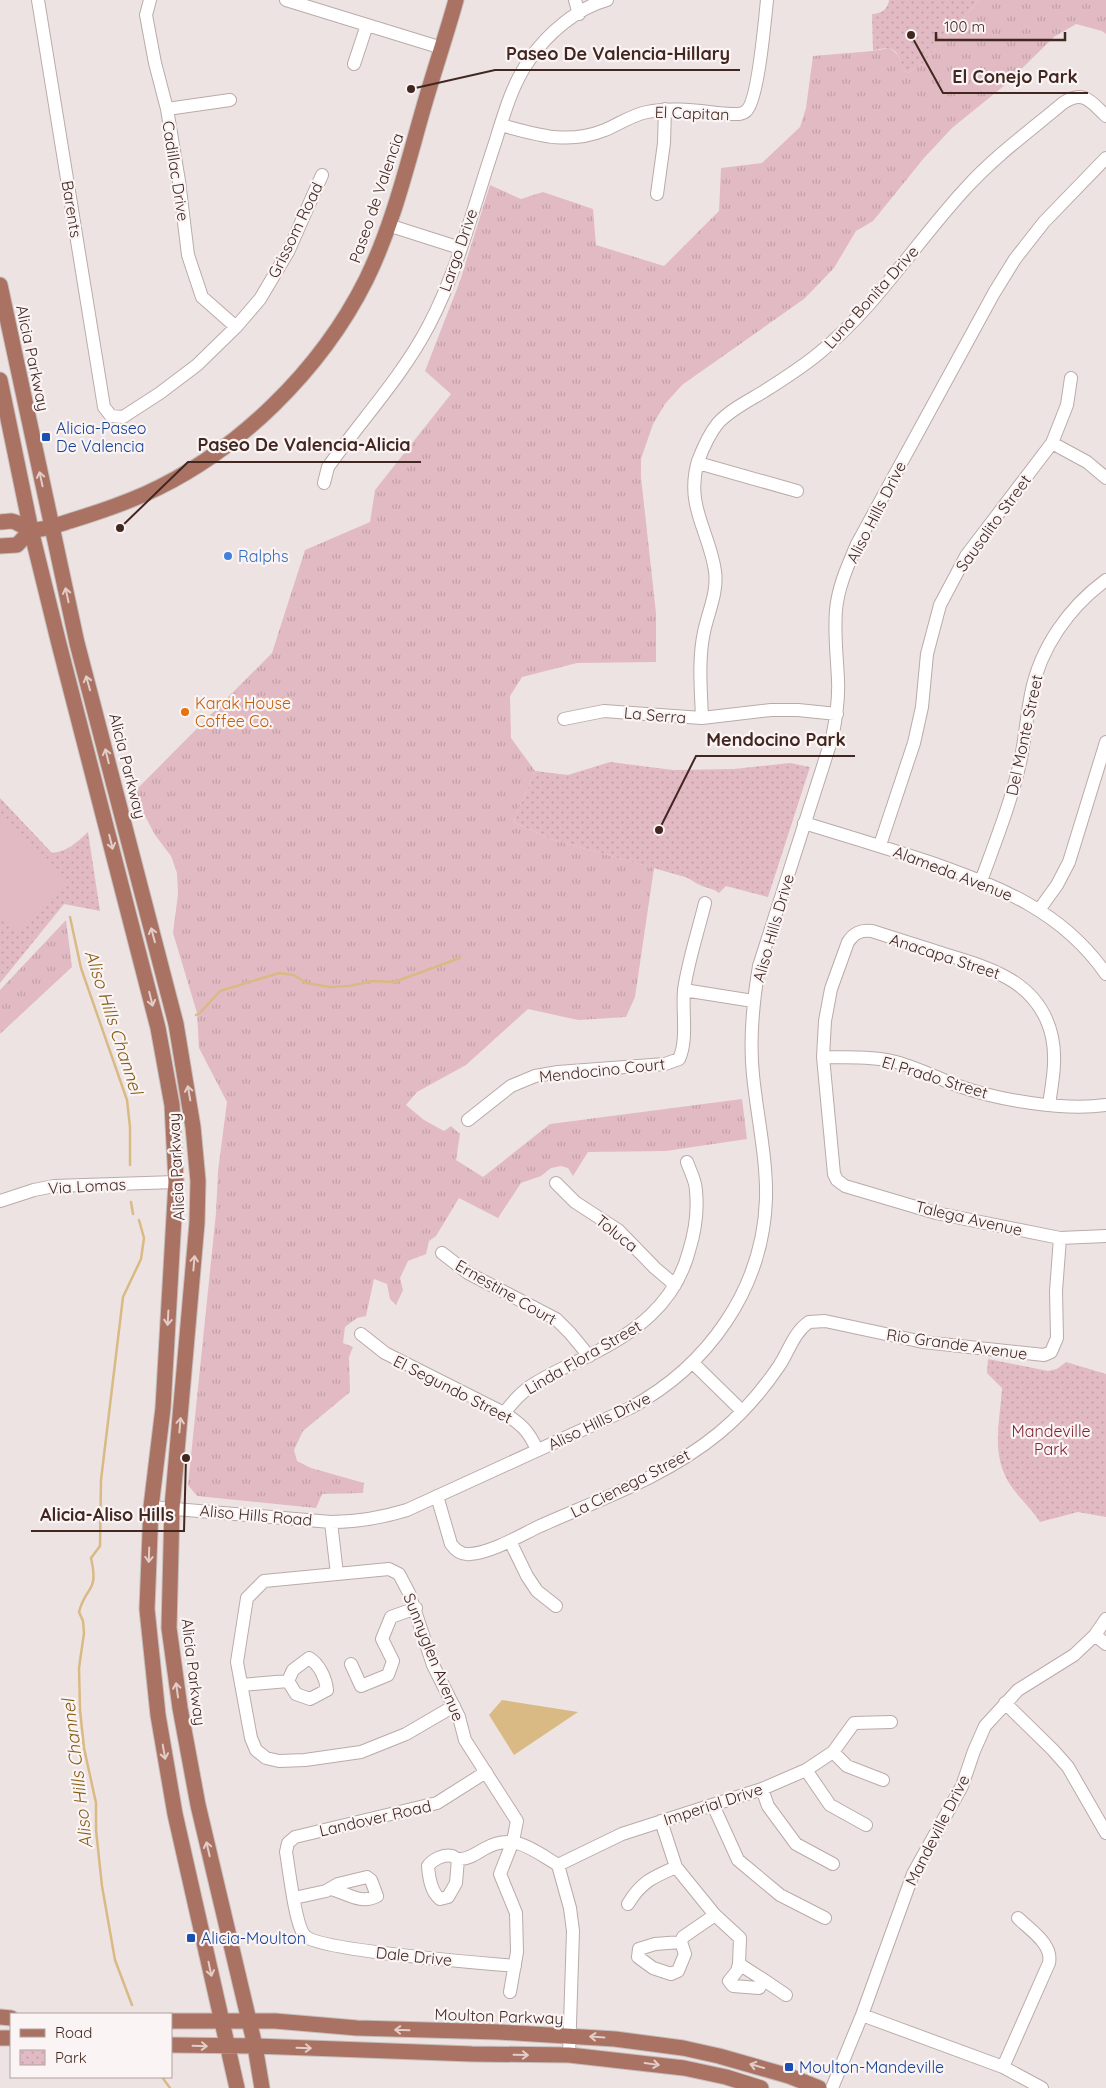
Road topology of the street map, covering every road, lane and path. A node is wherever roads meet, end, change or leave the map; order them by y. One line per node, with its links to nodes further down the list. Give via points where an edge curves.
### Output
1 (38, 0): 26 (street, Barents, via 104,407)
2 (150, 0): 13 (street, Cadillac Drive, via 146,15)
3 (286, 0): 9 (street)
4 (456, 0): 10 (main road, Paseo de Valencia)
5 (575, 0): 8 (street)
6 (607, 0): 8 (street, Largo Drive)
7 (767, 0): 14 (street, El Capitan, via 753,98 746,112 731,114)
8 (579, 14): 16 (street, Largo Drive, via 554,30 530,59 512,91)
9 (367, 25): 10 (street); 11 (street)
10 (442, 48): 20 (main road, Paseo de Valencia)
11 (354, 64)
12 (230, 100): 13 (street)
13 (167, 109): 23 (street, Cadillac Drive, via 188,256 202,297)
14 (665, 109): 16 (street, El Capitan, via 645,112 605,130 582,136 556,138); 19 (street)
15 (1106, 116): 28 (street, Luna Bonita Drive, via 1089,99 1070,98 1006,151 966,188 882,290 819,354 736,408 718,424 705,443)
16 (501, 125): 21 (street, Largo Drive)
17 (1106, 158): 37 (street, Aliso Hills Drive, via 1044,222 1015,259 857,544 844,575 836,609)
18 (322, 175): 23 (street, Grissom Road, via 288,252 260,299)
19 (657, 194)
20 (388, 225): 21 (street); 33 (main road, Paseo de Valencia, via 366,278 333,336 263,414 227,445 165,485 115,507)
21 (460, 248): 30 (street, Largo Drive, via 429,325 402,370 328,467)
22 (0, 286): 33 (main road, Alicia Parkway, one-way to 22)
23 (236, 327): 26 (street, Grissom Road, via 197,365 160,393 123,417)
24 (1071, 378): 27 (street, Sausalito Street, via 1066,405)
25 (0, 380): 34 (main road, Alicia Parkway)
26 (111, 416)
27 (1052, 443): 29 (street, via 1087,462); 44 (street, Sausalito Street, via 966,556 940,605 927,654 922,707 914,743)
28 (698, 463): 31 (street); 38 (street, Luna Bonita Drive, via 693,492 715,573 714,599 701,656)
29 (1106, 478)
30 (324, 483)
31 (796, 491)
32 (0, 522): 34 (main road, via 12,521)
33 (52, 526): 34 (main road, Paseo de Valencia); 40 (main road, Alicia Parkway, one-way to 33, via 77,643)
34 (31, 530): 35 (main road, Paseo de Valencia, via 17,545); 41 (main road, Alicia Parkway)
35 (0, 546)
36 (1106, 580): 45 (street, Del Monte Street, via 1086,595 1059,626 1042,658 1031,692 1021,758 1008,810)
37 (837, 714): 38 (street, La Serra, via 771,710); 43 (street, Aliso Hills Drive)
38 (702, 718): 39 (street, La Serra, via 604,711)
39 (564, 719)
40 (99, 722): 41 (main road); 55 (main road, Alicia Parkway, one-way to 40, via 176,1024)
41 (81, 728): 57 (main road, Alicia Parkway, one-way to 57, via 158,1028 172,1105)
42 (1106, 742): 47 (street, via 1069,862)
43 (804, 823): 44 (street, Alameda Avenue); 50 (street, Aliso Hills Drive, via 759,966)
44 (880, 845): 45 (street, Alameda Avenue)
45 (981, 880): 47 (street, Alameda Avenue)
46 (705, 903): 49 (street, Mendocino Court)
47 (1039, 910): 48 (street, Alameda Avenue, via 1082,945)
48 (1106, 974)
49 (684, 990): 50 (street); 54 (street, Mendocino Court, via 683,1052 673,1063 535,1076 511,1086)
50 (753, 1001): 68 (street, Aliso Hills Drive, via 752,1074 766,1199 762,1234 738,1303 716,1337)
51 (823, 1057): 52 (street, El Prado Street, via 892,1061 978,1092); 52 (street, Anacapa Street, via 831,988 848,942 857,932 872,931 985,966 1005,975 1027,992 1042,1012 1052,1037 1054,1064); 62 (street, Talega Avenue, via 837,1180 845,1186 936,1213)
52 (1048, 1105): 53 (street, El Prado Street, via 1071,1108)
53 (1106, 1105)
54 (468, 1120)
55 (193, 1128): 57 (main road); 60 (main road, Alicia Parkway)
56 (687, 1162): 64 (street, Linda Flora Street, via 696,1189 696,1214 686,1262)
57 (176, 1182): 59 (street, Via Lomas, via 54,1186); 60 (main road); 73 (main road, Alicia Parkway, one-way to 73, via 163,1408)
58 (556, 1183): 64 (street, Toluca, via 575,1202 618,1230)
59 (0, 1201)
60 (197, 1212): 74 (main road, Alicia Parkway, one-way to 60)
61 (1106, 1236): 62 (street, Talega Avenue)
62 (1060, 1238): 65 (street, Rio Grande Avenue, via 1057,1338 1050,1352 1044,1355 923,1342 825,1321)
63 (442, 1253): 67 (street, Ernestine Court, via 468,1273 556,1319)
64 (675, 1285): 67 (street, Linda Flora Street, via 642,1324)
65 (808, 1322): 69 (street, La Cienega Street, via 760,1392)
66 (361, 1334): 70 (street, El Segundo Street, via 385,1353)
67 (589, 1356): 70 (street, Linda Flora Street, via 533,1384)
68 (693, 1363): 69 (street); 71 (street, Aliso Hills Drive, via 653,1396)
69 (742, 1411): 76 (street, La Cienega Street, via 687,1457)
70 (504, 1412): 71 (street, El Segundo Street, via 519,1422)
71 (537, 1450): 72 (street, Aliso Hills Drive)
72 (437, 1496): 75 (street, Aliso Hills Drive, via 381,1518); 76 (street, La Cienega Street, via 451,1544 456,1550 472,1554)
73 (151, 1507): 74 (street, Aliso Hills Road); 119 (main road, Alicia Parkway, one-way to 119, via 147,1609 158,1715 175,1814)
74 (172, 1508): 75 (street, Aliso Hills Road); 113 (main road, Alicia Parkway, one-way to 74, via 198,1805 180,1708 169,1628)
75 (331, 1522): 77 (street)
76 (510, 1540): 78 (street, via 537,1591)
77 (337, 1574): 79 (street, Sunnyglen Avenue, via 394,1570); 85 (street, via 264,1581 248,1598 237,1662)
78 (556, 1606)
79 (416, 1608): 83 (street, via 392,1618 382,1639 393,1662 388,1675 361,1686); 87 (street, Sunnyglen Avenue, via 433,1665)
80 (1106, 1619): 81 (street, Mandeville Drive)
81 (1096, 1635): 82 (street); 86 (street, Mandeville Drive, via 1074,1655 1035,1678)
82 (1106, 1644)
83 (351, 1664)
84 (288, 1680): 85 (street)
85 (241, 1685): 87 (street, via 256,1750 266,1758 279,1761 361,1752 406,1734)
86 (1005, 1703): 97 (street, via 1068,1767); 116 (street, Mandeville Drive, via 985,1726 962,1786 913,1874)
87 (454, 1706): 91 (street, Sunnyglen Avenue, via 465,1740)
88 (892, 1722): 89 (street, Imperial Drive, via 854,1723)
89 (832, 1752): 90 (street, Imperial Drive); 92 (street, via 847,1766)
90 (806, 1770): 93 (street, Imperial Drive); 96 (street, via 830,1806)
91 (486, 1772): 98 (street, Sunnyglen Avenue, via 517,1820); 104 (street, Landover Road, via 437,1803 295,1837 288,1843 286,1852)
92 (883, 1780)
93 (762, 1789): 94 (street, Imperial Drive); 101 (street, via 768,1806 796,1844)
94 (713, 1805): 95 (street, Imperial Drive); 107 (street, via 738,1860 780,1895)
95 (661, 1821): 100 (street, Imperial Drive, via 622,1834); 102 (street)
96 (866, 1825)
97 (1106, 1833)
98 (513, 1840): 99 (street, via 495,1842 470,1857); 100 (street); 111 (street, Sunnyglen Avenue, via 500,1874 516,1913 518,1952)
99 (458, 1859)
100 (558, 1864): 121 (street, via 573,1931)
101 (833, 1864)
102 (676, 1867): 105 (street, via 649,1879); 106 (street)
103 (330, 1889): 104 (street)
104 (294, 1898): 111 (street, Dale Drive, via 301,1930 313,1942 358,1950)
105 (628, 1904)
106 (715, 1915): 109 (street, via 682,1937); 110 (street, via 740,1938)
107 (825, 1918)
108 (1018, 1918): 126 (street, via 1048,1948 1050,1955)
109 (681, 1942)
110 (739, 1964): 112 (street); 112 (street, via 729,1981 733,1986 759,1988)
111 (515, 1966): 114 (street, Sunnyglen Avenue)
112 (764, 1980): 115 (street)
113 (239, 1984): 118 (main road, via 250,2002); 120 (main road, Alicia Parkway)
114 (510, 1992)
115 (786, 1995)
116 (862, 2015): 126 (street); 131 (street, Mandeville Drive)
117 (172, 2021): 119 (main road, Moulton Parkway)
118 (275, 2021): 120 (main road, Moulton Parkway); 121 (main road, Moulton Parkway, one-way to 118)
119 (221, 2022): 120 (main road, Moulton Parkway); 123 (main road, Alicia Parkway)
120 (248, 2022): 124 (main road, Alicia Parkway)
121 (570, 2036): 125 (street); 130 (main road, Moulton Parkway, one-way to 121, via 770,2070 683,2048)
122 (172, 2045): 123 (main road, one-way to 123)
123 (228, 2046): 124 (main road); 127 (main road, Alicia Parkway)
124 (255, 2046): 125 (main road, one-way to 125); 128 (main road, Alicia Parkway)
125 (569, 2055): 129 (main road, one-way to 129, via 684,2068)
126 (1003, 2067): 132 (street)
127 (238, 2088)
128 (262, 2088)
129 (761, 2088)
130 (820, 2088)
131 (832, 2088)
132 (1042, 2088)

